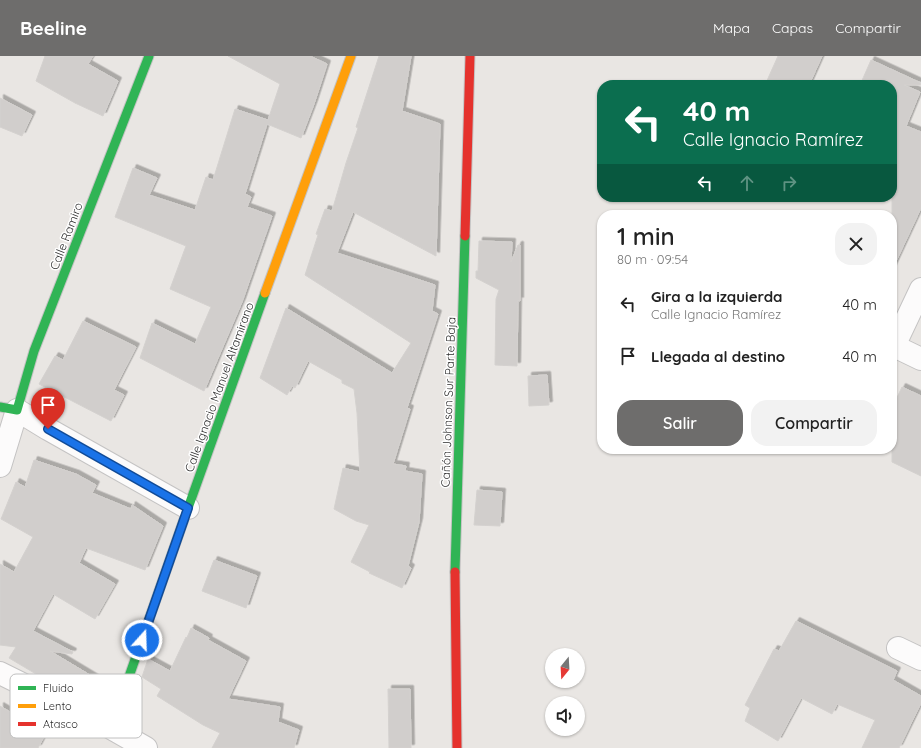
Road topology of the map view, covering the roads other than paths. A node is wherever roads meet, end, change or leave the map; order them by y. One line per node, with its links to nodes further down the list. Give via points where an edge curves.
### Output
1 (149, 56): 8 (street, Calle Ramiro)
2 (351, 56): 10 (street, Calle Ignacio Manuel Altamirano)
3 (470, 56): 18 (street, Cañón Johnson Sur Parte Baja, via 455,587)
4 (921, 289): 5 (street)
5 (897, 338)
6 (897, 348): 7 (street)
7 (921, 359)
8 (9, 409): 9 (street); 10 (street)
9 (0, 466)
10 (188, 508): 14 (street, Calle Ignacio Manuel Altamirano)
11 (898, 648): 12 (street)
12 (921, 659)
13 (0, 673): 15 (street)
14 (130, 674)
15 (10, 678)
16 (128, 738): 17 (street)
17 (146, 748)
18 (457, 748)

